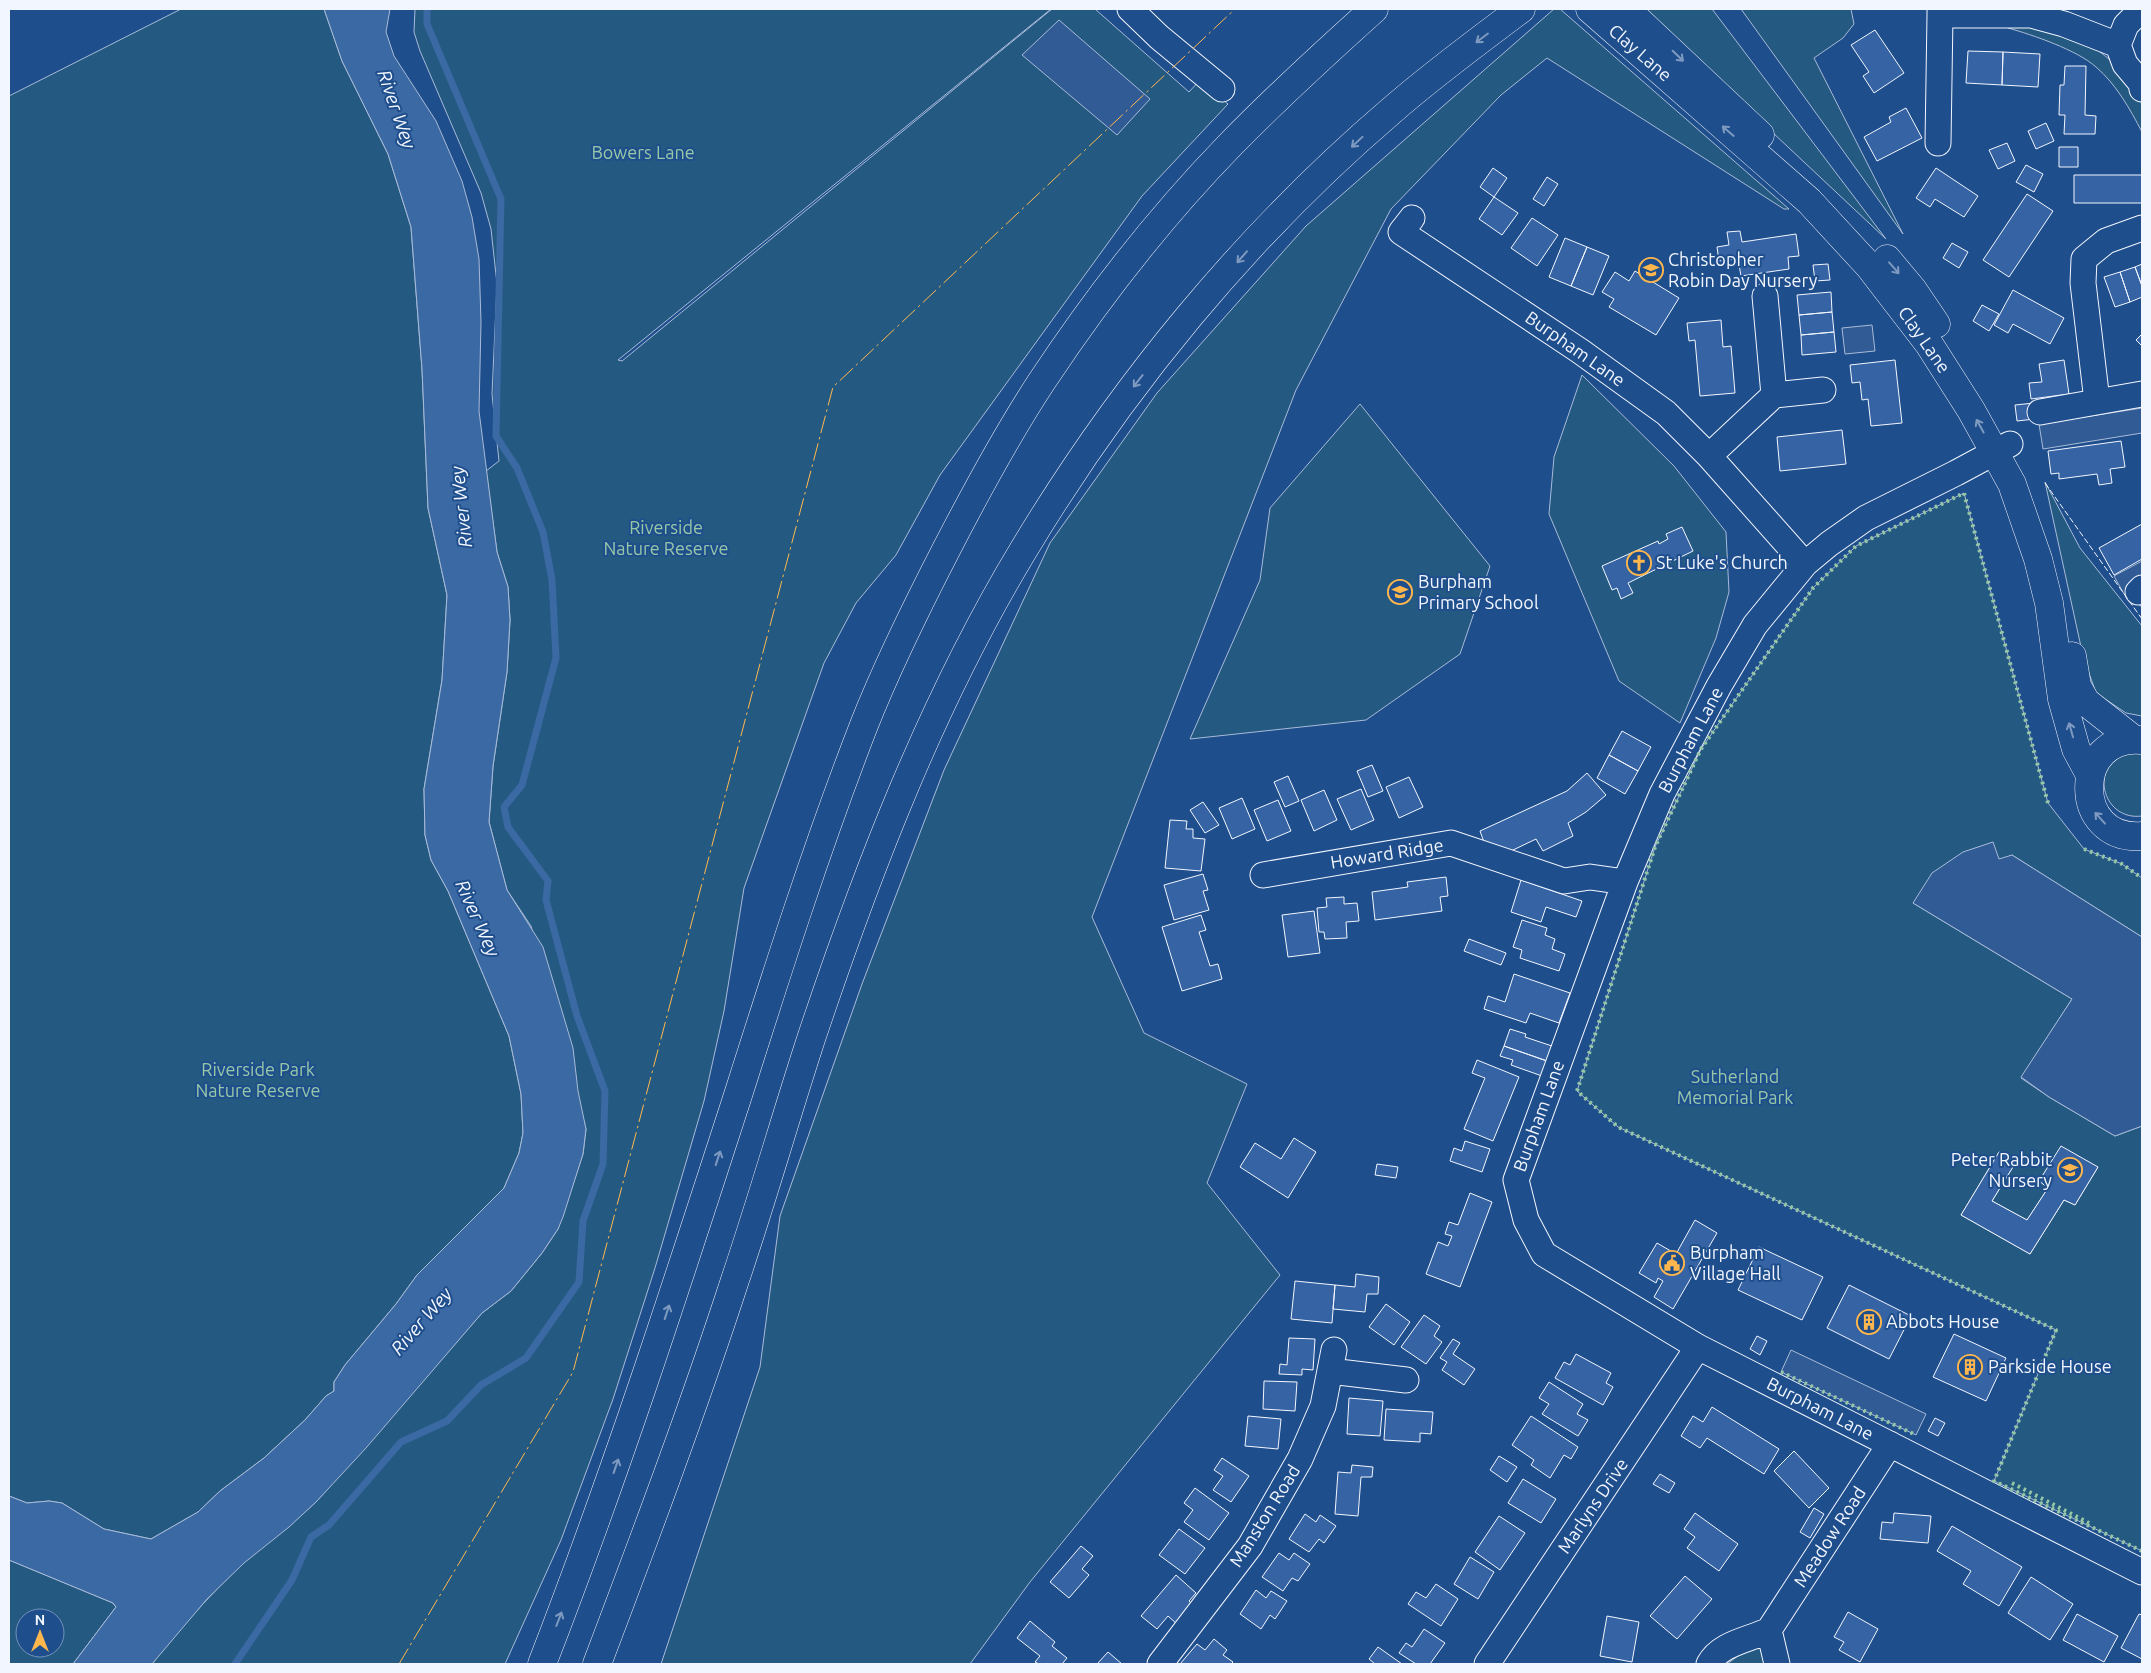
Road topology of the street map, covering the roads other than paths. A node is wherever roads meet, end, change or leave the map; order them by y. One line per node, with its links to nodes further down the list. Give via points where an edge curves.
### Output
1 (1130, 9): 9 (street)
2 (1374, 9): 33 (main road, one-way to 2, via 641,1394 817,851 865,722 921,597 978,488 1041,382 1095,307 1155,230 1228,147)
3 (1521, 9): 34 (main road, one-way to 34, via 1389,112 1257,240 1133,386 1022,551 932,726 853,920 811,1038 730,1297)
4 (1590, 9): 7 (main road, Clay Lane)
5 (2142, 9): 8 (street, via 2126,25)
6 (1940, 12): 8 (street, via 2031,15); 11 (street)
7 (1631, 24): 20 (main road, Clay Lane, via 1809,201 1869,266 1929,344 1971,410)
8 (2118, 45): 10 (street, via 2125,64 2141,83)
9 (1222, 89)
10 (2142, 89)
11 (1938, 142)
12 (1412, 218): 21 (street, Burpham Lane, via 1401,232 1643,396 1666,413)
13 (2142, 228): 18 (street, via 2106,241 2084,259 2082,283)
14 (1765, 296): 17 (street)
15 (1822, 390): 17 (street)
16 (2142, 394): 18 (street)
17 (1774, 395): 21 (street)
18 (2098, 401): 19 (street)
19 (2040, 412)
20 (2002, 448): 22 (street, Burpham Lane, via 1866,518); 23 (main road, Clay Lane, via 2033,495 2052,546 2077,686 2086,702); 24 (main road, Clay Lane, one-way to 20, via 2076,749 2062,699 2052,617 2038,559)
21 (1709, 456): 22 (street, Burpham Lane)
22 (1805, 564): 27 (street, Burpham Lane, via 1755,625 1719,686 1662,794)
23 (2138, 740): 24 (main road, Clay Lane, via 2118,743 2105,751)
24 (2090, 775): 25 (main road, Clay Lane, one-way to 24, via 2125,835 2100,819 2090,803)
25 (2142, 837)
26 (1263, 875): 27 (street, Howard Ridge, via 1451,843 1564,882 1590,877)
27 (1625, 882): 28 (street, Burpham Lane, via 1516,1180 1526,1220 1544,1254)
28 (1698, 1347): 30 (street, Burpham Lane); 36 (street, Marlyns Drive)
29 (1406, 1380): 35 (street, Manston Road, via 1332,1361 1323,1406 1296,1466 1250,1546)
30 (1890, 1444): 31 (street, Burpham Lane); 32 (street, Meadow Road)
31 (2142, 1572)
32 (1769, 1630): 37 (street, via 1727,1646 1717,1652); 38 (street)
33 (542, 1664)
34 (597, 1664)
35 (1160, 1664)
36 (1488, 1664)
37 (1709, 1664)
38 (1777, 1664)

